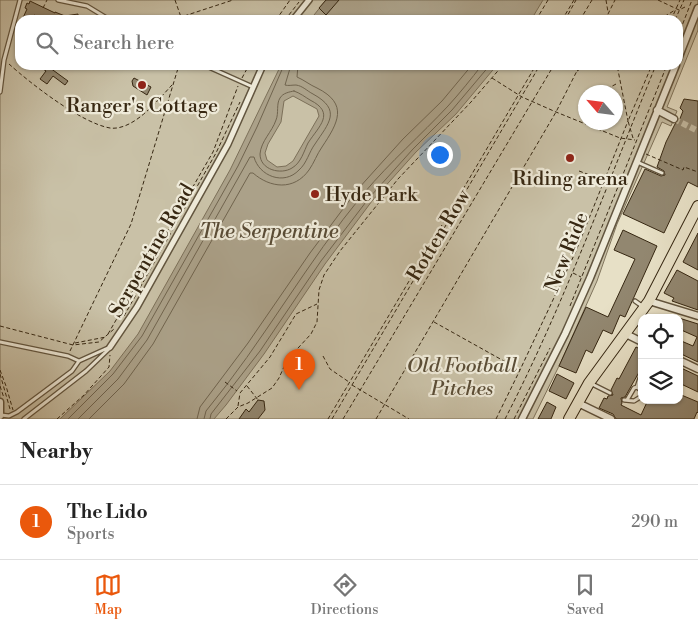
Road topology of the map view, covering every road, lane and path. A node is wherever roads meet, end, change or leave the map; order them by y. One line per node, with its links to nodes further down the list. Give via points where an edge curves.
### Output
1 (20, 0): 24 (lane)
2 (47, 0): 19 (path)
3 (58, 0): 25 (lane, via 87,6)
4 (175, 0): 26 (path)
5 (234, 0): 27 (path)
6 (290, 0): 28 (path)
7 (301, 0): 29 (path)
8 (309, 0): 30 (street)
9 (548, 0): 31 (path)
10 (575, 0): 32 (path)
11 (592, 0): 33 (path)
12 (606, 0): 23 (path)
13 (615, 0): 23 (path)
14 (658, 0): 21 (path)
15 (680, 0): 21 (path)
16 (684, 0): 22 (path)
17 (692, 0): 38 (path)
18 (687, 6): 22 (path)
19 (43, 8)
20 (698, 8): 39 (street)
21 (676, 10): 22 (path); 34 (path); 35 (path)
22 (679, 10): 36 (path)
23 (608, 14)
24 (16, 15)
25 (102, 15)
26 (181, 15)
27 (188, 15)
28 (280, 15)
29 (289, 15)
30 (297, 15)
31 (539, 15)
32 (567, 15)
33 (583, 15)
34 (668, 15)
35 (674, 15)
36 (677, 15)
37 (15, 19): 40 (lane)
38 (683, 23)
39 (683, 46)
40 (4, 60): 42 (path); 64 (lane)
41 (15, 70): 61 (path, via 71,110 111,128 130,124)
42 (15, 70)
43 (177, 70): 61 (path)
44 (215, 70): 59 (lane)
45 (246, 70): 59 (path)
46 (261, 70): 63 (street, Serpentine Road)
47 (498, 70): 58 (path)
48 (533, 70): 65 (path)
49 (537, 70): 66 (path, Rotten Row)
50 (551, 70): 67 (path, Rotten Row)
51 (579, 70): 57 (path)
52 (618, 70): 60 (path)
53 (650, 70): 72 (path)
54 (654, 70): 73 (path, New Ride)
55 (665, 70): 89 (path)
56 (674, 70): 69 (street)
57 (576, 72): 70 (path)
58 (492, 78): 65 (path); 87 (path, via 379,200 324,275)
59 (240, 81): 63 (lane); 97 (path, via 213,152)
60 (619, 82): 62 (path); 72 (path)
61 (172, 85): 100 (path, via 131,224)
62 (614, 85)
63 (253, 87): 95 (street, Serpentine Road, via 228,144)
64 (0, 92)
65 (519, 95): 66 (path); 112 (path)
66 (522, 97): 67 (path); 114 (path, Rotten Row)
67 (533, 102): 70 (path); 118 (path, Rotten Row)
68 (240, 103): 90 (path, via 216,152)
69 (657, 110): 71 (street); 76 (street)
70 (556, 112): 74 (path); 92 (path)
71 (674, 119)
72 (628, 121): 73 (path); 74 (path)
73 (631, 128): 75 (path, New Ride); 75 (path, via 634,140)
74 (620, 138): 75 (path); 81 (path)
75 (626, 140): 82 (path, New Ride)
76 (640, 152): 77 (street); 79 (path, via 682,170)
77 (636, 161): 80 (lane); 140 (street, via 590,278)
78 (579, 171): 81 (path)
79 (698, 172)
80 (662, 173)
81 (603, 180): 82 (path); 109 (path, via 576,251)
82 (609, 183): 84 (path, New Ride)
83 (698, 206): 88 (main road)
84 (573, 274): 85 (path); 138 (path, New Ride)
85 (581, 277)
86 (635, 301): 88 (lane)
87 (318, 303): 116 (path, via 296,314 270,357); 126 (path, via 317,322 311,334 288,360 272,388)
88 (647, 304): 91 (street); 96 (main road)
89 (570, 306)
90 (123, 316)
91 (698, 316)
92 (433, 322): 109 (path); 125 (path)
93 (0, 326): 100 (path)
94 (116, 327): 97 (path)
95 (122, 332): 97 (path); 102 (street, Serpentine Road)
96 (626, 334): 98 (street); 113 (main road)
97 (107, 336): 100 (path); 100 (path, via 99,342); 102 (path)
98 (638, 340)
99 (0, 342): 103 (lane)
100 (74, 344): 103 (path)
101 (552, 345): 139 (path)
102 (110, 347): 105 (lane); 129 (lane, Serpentine Road, via 86,371); 130 (path, via 109,367)
103 (68, 356): 105 (lane)
104 (323, 356): 112 (path, via 330,369)
105 (79, 361): 127 (lane, via 72,371)
106 (683, 362): 107 (street)
107 (698, 369)
108 (0, 370): 127 (path)
109 (520, 370): 137 (path)
110 (0, 374): 127 (path)
111 (225, 382): 119 (path)
112 (349, 383): 114 (path); 132 (path)
113 (589, 383): 120 (lane); 124 (main road)
114 (352, 384): 118 (path); 133 (path, Rotten Row)
115 (638, 384): 117 (lane)
116 (247, 385): 122 (path, bridge); 126 (path, via 240,392)
117 (637, 387): 121 (lane, via 625,400)
118 (361, 390): 125 (path); 134 (path, Rotten Row)
119 (237, 391)
120 (610, 393)
121 (638, 399)
122 (258, 400)
123 (0, 402): 128 (street)
124 (578, 403): 141 (main road); 142 (street)
125 (385, 404): 135 (path); 136 (path)
126 (238, 407): 131 (path)
127 (12, 414): 128 (lane)
128 (0, 416)
129 (24, 419)
130 (57, 419)
131 (226, 419)
132 (328, 419)
133 (332, 419)
134 (343, 419)
135 (376, 419)
136 (409, 419)
137 (496, 419)
138 (505, 419)
139 (514, 419)
140 (522, 419)
141 (569, 419)
142 (611, 419)

